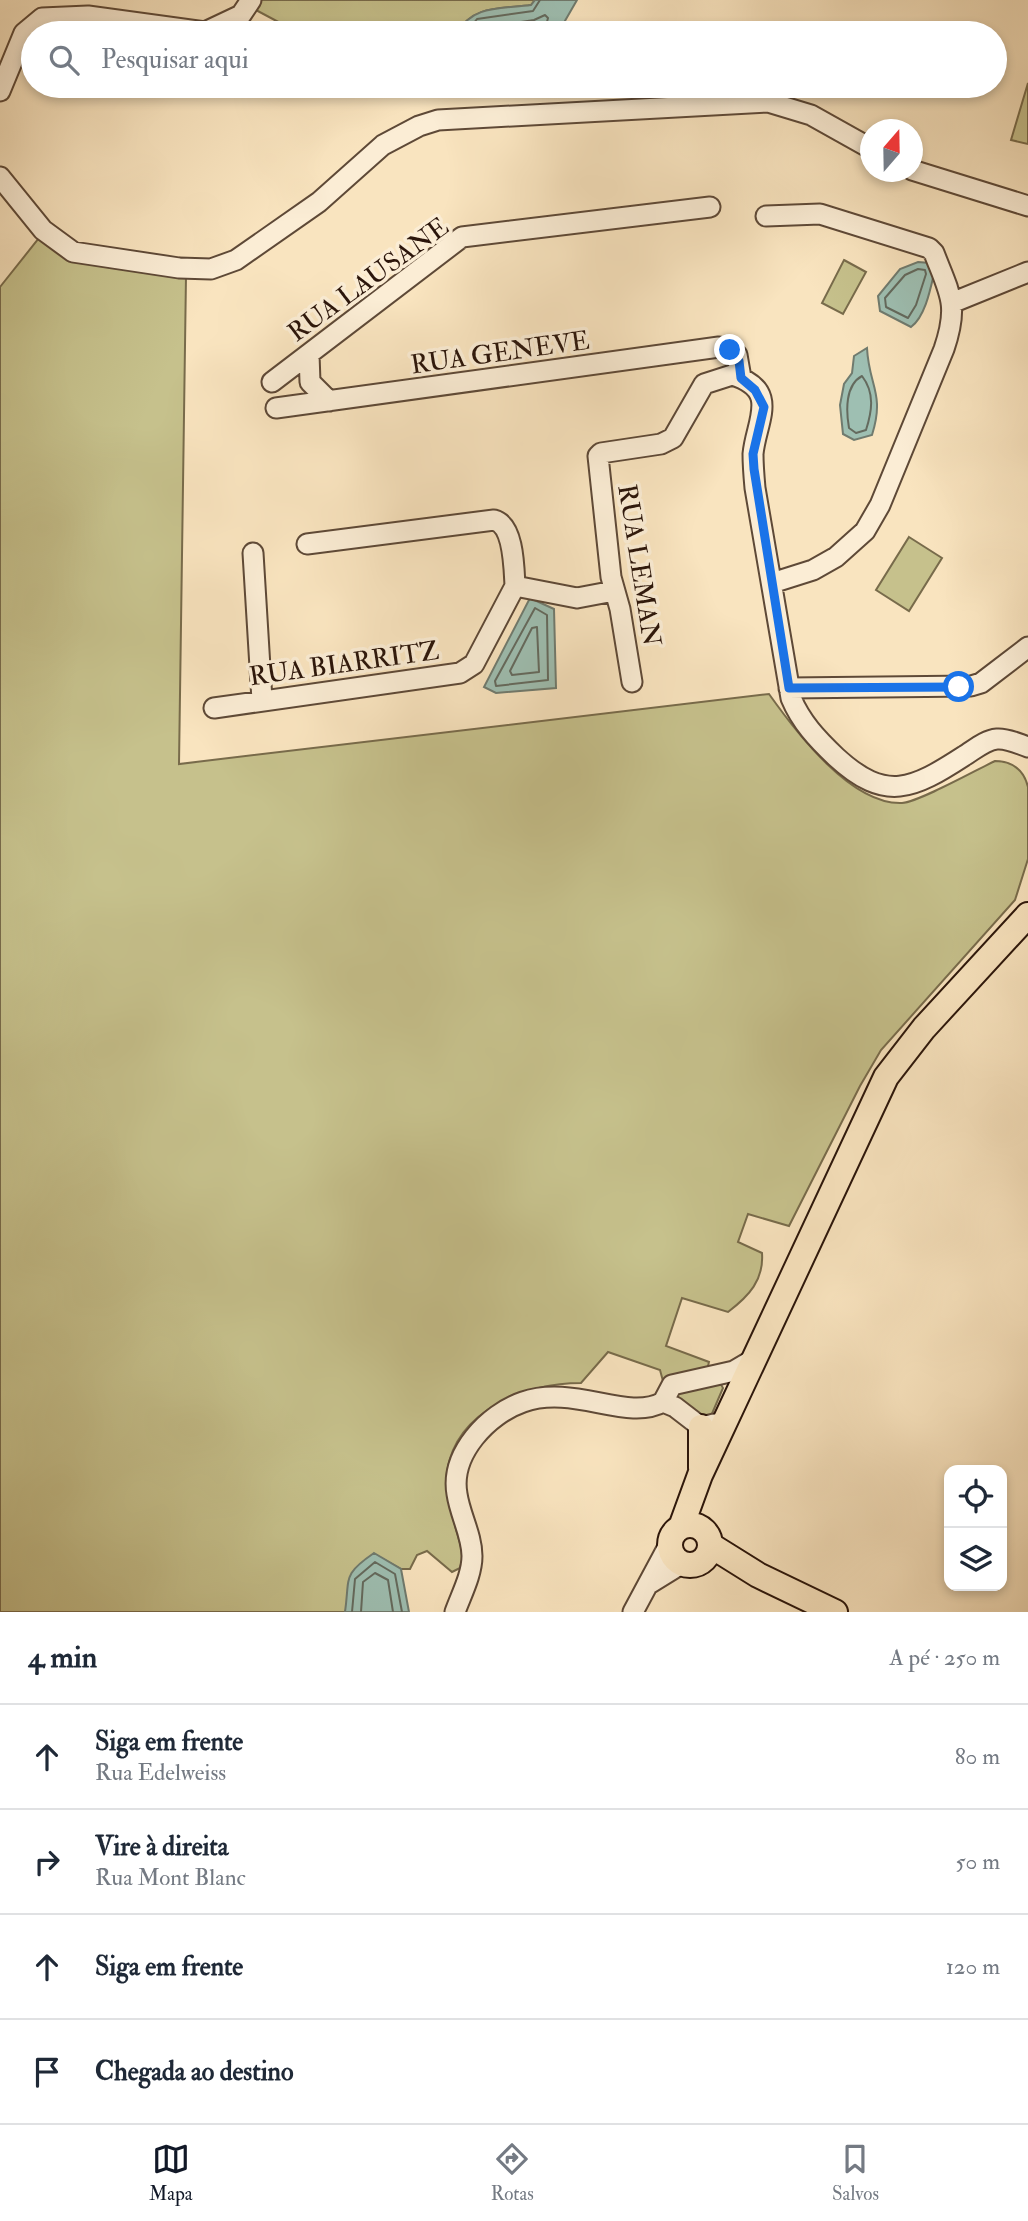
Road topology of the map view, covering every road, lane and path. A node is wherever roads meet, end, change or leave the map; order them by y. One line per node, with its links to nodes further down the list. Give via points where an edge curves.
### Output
1 (251, 0): 4 (street, via 241,15)
2 (38, 21): 3 (street, via 88,16)
3 (125, 21)
4 (228, 21)
5 (21, 40): 6 (street)
6 (0, 91)
7 (860, 142): 9 (street, via 811,115 768,102 438,120 383,145 318,202 236,260 211,269 74,252 43,229)
8 (923, 173): 10 (street)
9 (0, 177)
10 (1028, 206)
11 (710, 207): 15 (street, RUA LAUSANE, via 462,237)
12 (766, 216): 14 (street, via 820,214 929,248)
13 (1028, 272): 14 (street)
14 (954, 302): 22 (street, via 944,349 865,531 824,564)
15 (309, 354): 17 (street, RUA LAUSANE); 18 (street, via 310,382)
16 (741, 378): 18 (street, RUA GENEVE, via 739,361 730,350 719,348); 22 (street, via 755,390 764,407 753,454); 24 (street, RUA LEMAN, via 725,376 704,384 670,440 598,456)
17 (272, 382)
18 (329, 401): 19 (street, RUA GENEVE)
19 (276, 408)
20 (307, 544): 23 (street, via 494,520 507,530)
21 (253, 553): 28 (street)
22 (772, 583): 27 (street)
23 (515, 586): 24 (street, via 577,598); 28 (street, RUA BIARRITZ, via 474,664 460,673)
24 (614, 591): 26 (street, RUA LEMAN)
25 (1028, 647): 27 (street, via 971,686)
26 (632, 682)
27 (789, 688): 30 (street, via 807,727 852,770 883,786 915,786 999,738)
28 (262, 700): 29 (street, RUA BIARRITZ)
29 (215, 708)
30 (1027, 748)
31 (1028, 915): 32 (main road, via 924,1028 886,1077)
32 (757, 1358): 33 (street, via 734,1371 672,1385); 34 (main road)
33 (663, 1402): 35 (street); 38 (street, via 638,1410 581,1397 535,1398 491,1420 466,1451 457,1479 472,1555)
34 (730, 1414): 35 (street); 36 (main road)
35 (701, 1427): 36 (main road)
36 (706, 1464): 37 (main road)
37 (691, 1544): 39 (street, via 648,1585); 40 (main road)
38 (455, 1612)
39 (632, 1612)
40 (835, 1612)

